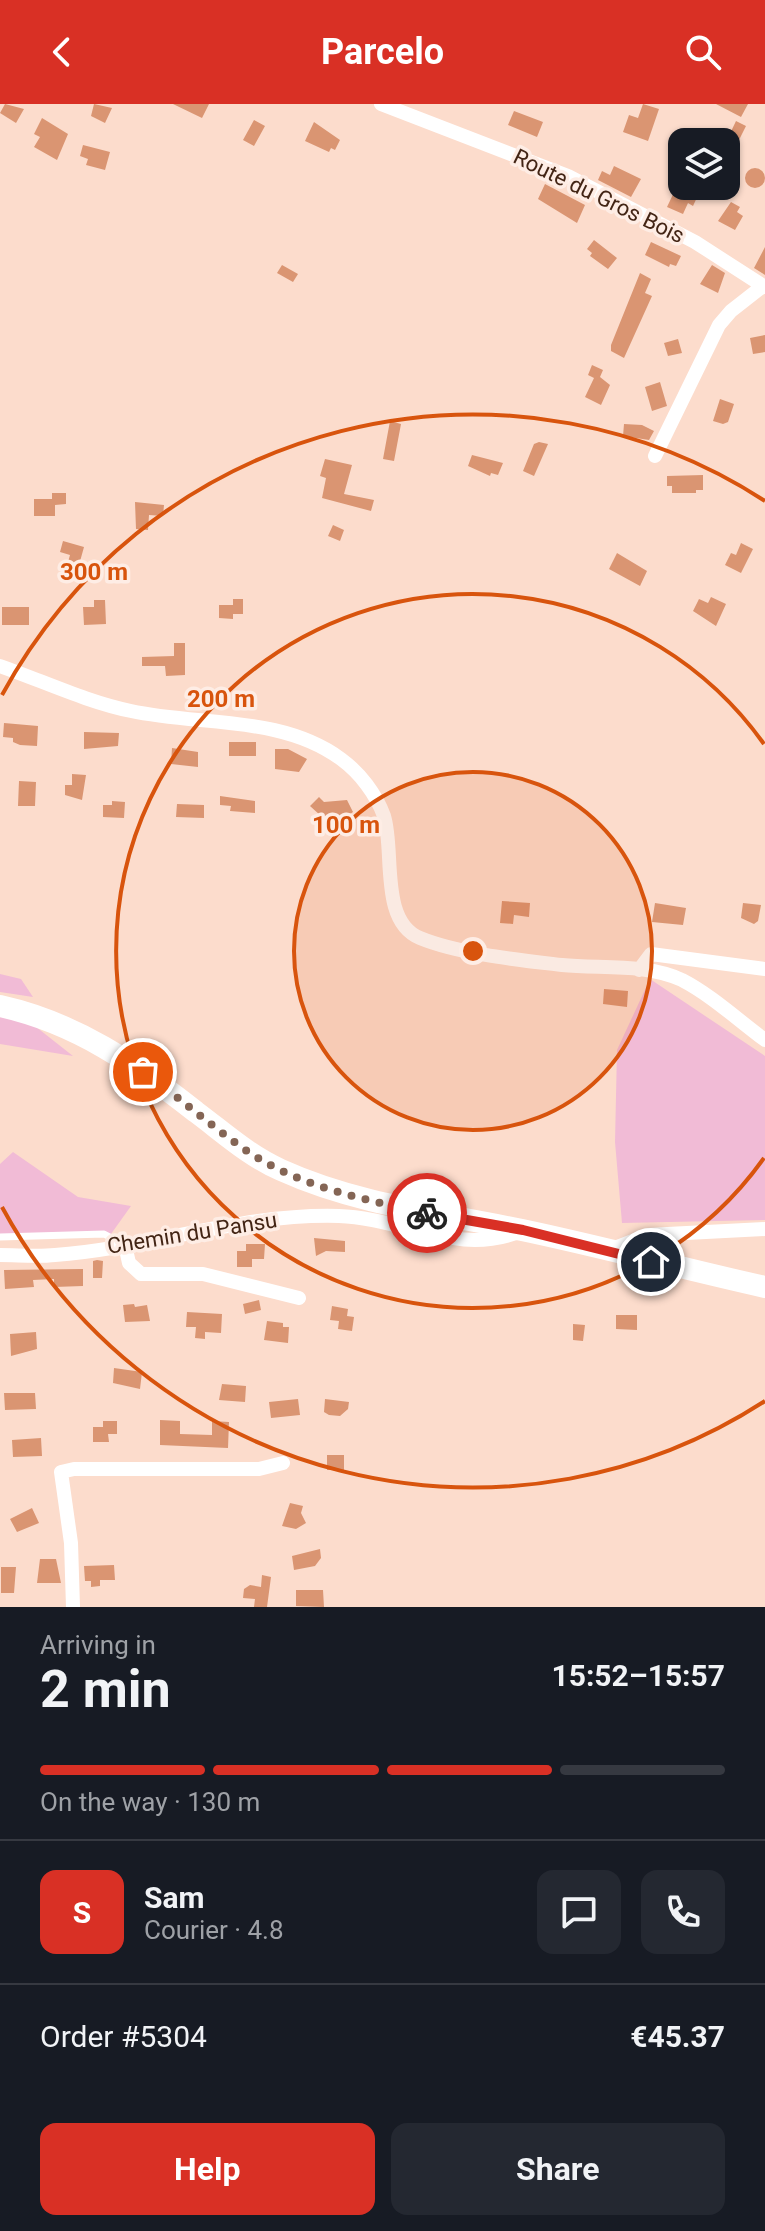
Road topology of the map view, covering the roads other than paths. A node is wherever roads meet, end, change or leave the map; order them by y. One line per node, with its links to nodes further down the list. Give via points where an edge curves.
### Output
1 (381, 104): 2 (street, Route du Gros Bois, via 568,176 695,242)
2 (764, 287): 3 (street, via 719,325)
3 (655, 456)
4 (0, 666): 6 (street, via 129,711 284,732 340,758 374,794 384,815 398,917 418,937 562,965)
5 (765, 969): 6 (street, via 651,954)
6 (639, 970): 8 (street, via 680,979)
7 (0, 1006): 10 (main road, via 74,1029 106,1046 277,1169 369,1201)
8 (765, 1040)
9 (765, 1229): 13 (street, via 648,1235)
10 (523, 1230): 12 (street, Chemin du Pansu, via 501,1240 457,1241 342,1216 294,1217 233,1223); 13 (main road)
11 (0, 1237): 12 (lane, via 104,1234)
12 (125, 1245): 14 (street, Chemin du Pansu, via 54,1255); 16 (street, via 129,1263 141,1274 203,1274)
13 (607, 1251): 15 (main road)
14 (0, 1255)
15 (765, 1287)
16 (299, 1298)
17 (283, 1463): 18 (street, via 259,1469 61,1472)
18 (73, 1607)

